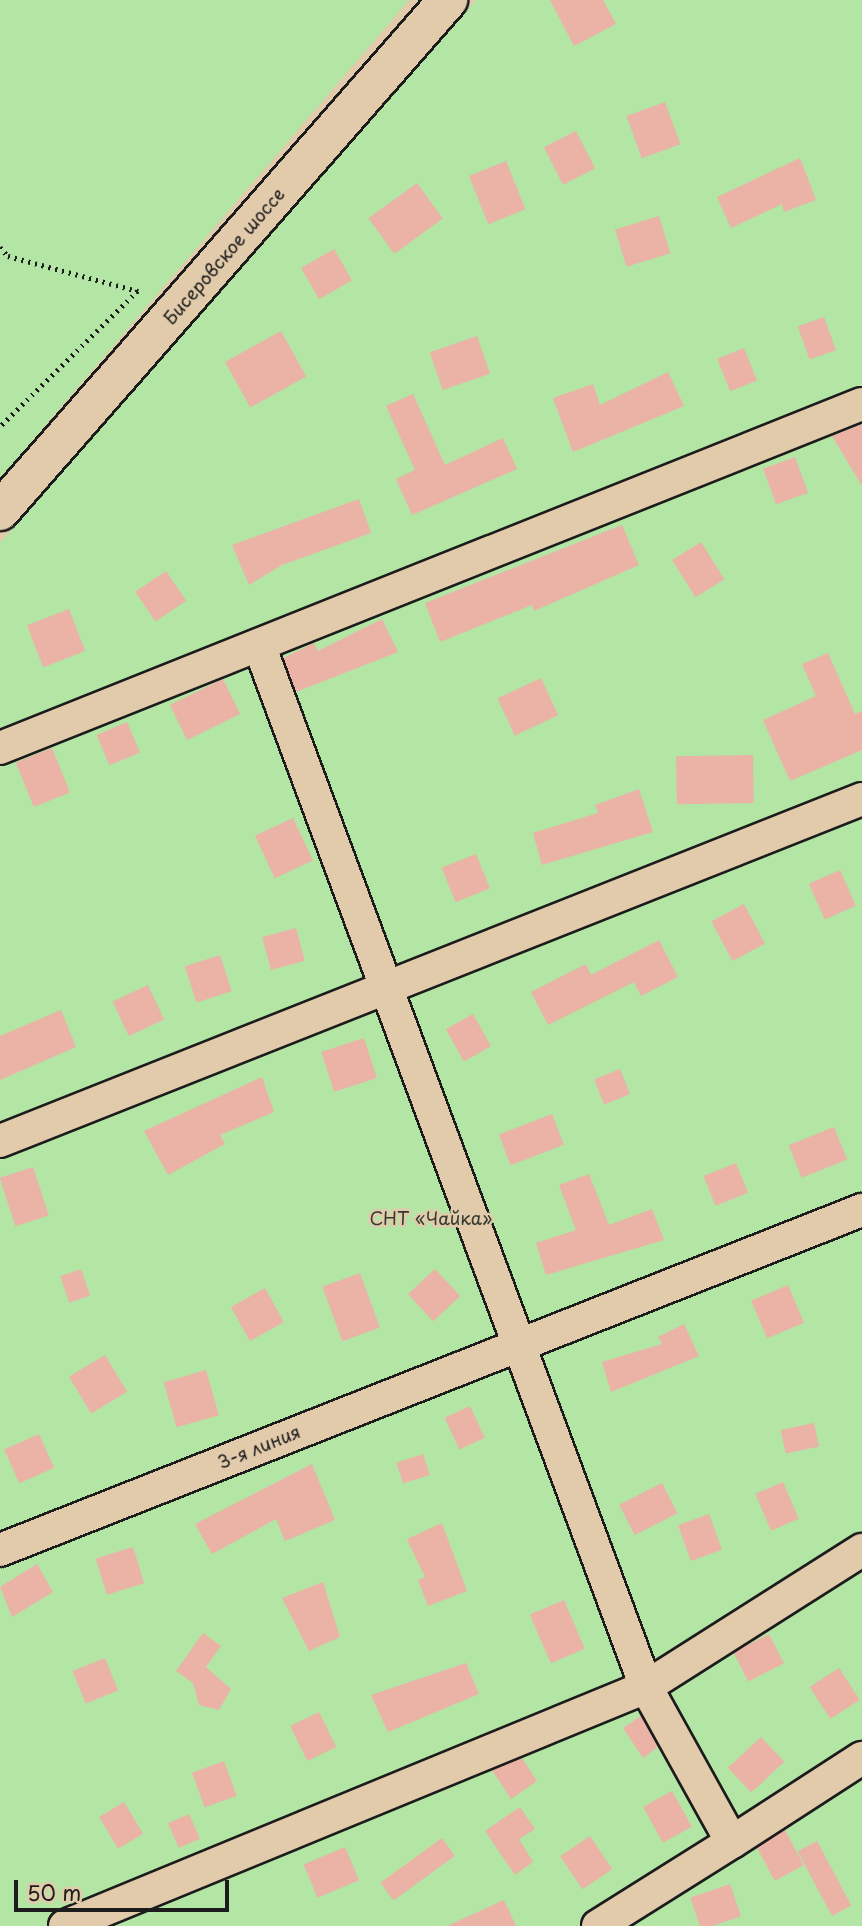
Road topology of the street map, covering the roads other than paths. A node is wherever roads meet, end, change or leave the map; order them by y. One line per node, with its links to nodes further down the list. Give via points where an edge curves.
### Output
1 (447, 0): 3 (main road, Бисеровское шоссе)
2 (862, 404): 4 (street)
3 (0, 511)
4 (259, 645): 5 (street); 7 (street)
5 (0, 748)
6 (862, 799): 7 (street)
7 (386, 988): 8 (street); 10 (street)
8 (0, 1141)
9 (862, 1210): 10 (street, 3-я линия)
10 (519, 1345): 11 (street, 3-я линия); 13 (street)
11 (0, 1550)
12 (862, 1550): 13 (street)
13 (646, 1687): 15 (street); 16 (street)
14 (862, 1758): 15 (street)
15 (732, 1842): 17 (street)
16 (65, 1926)
17 (598, 1926)

